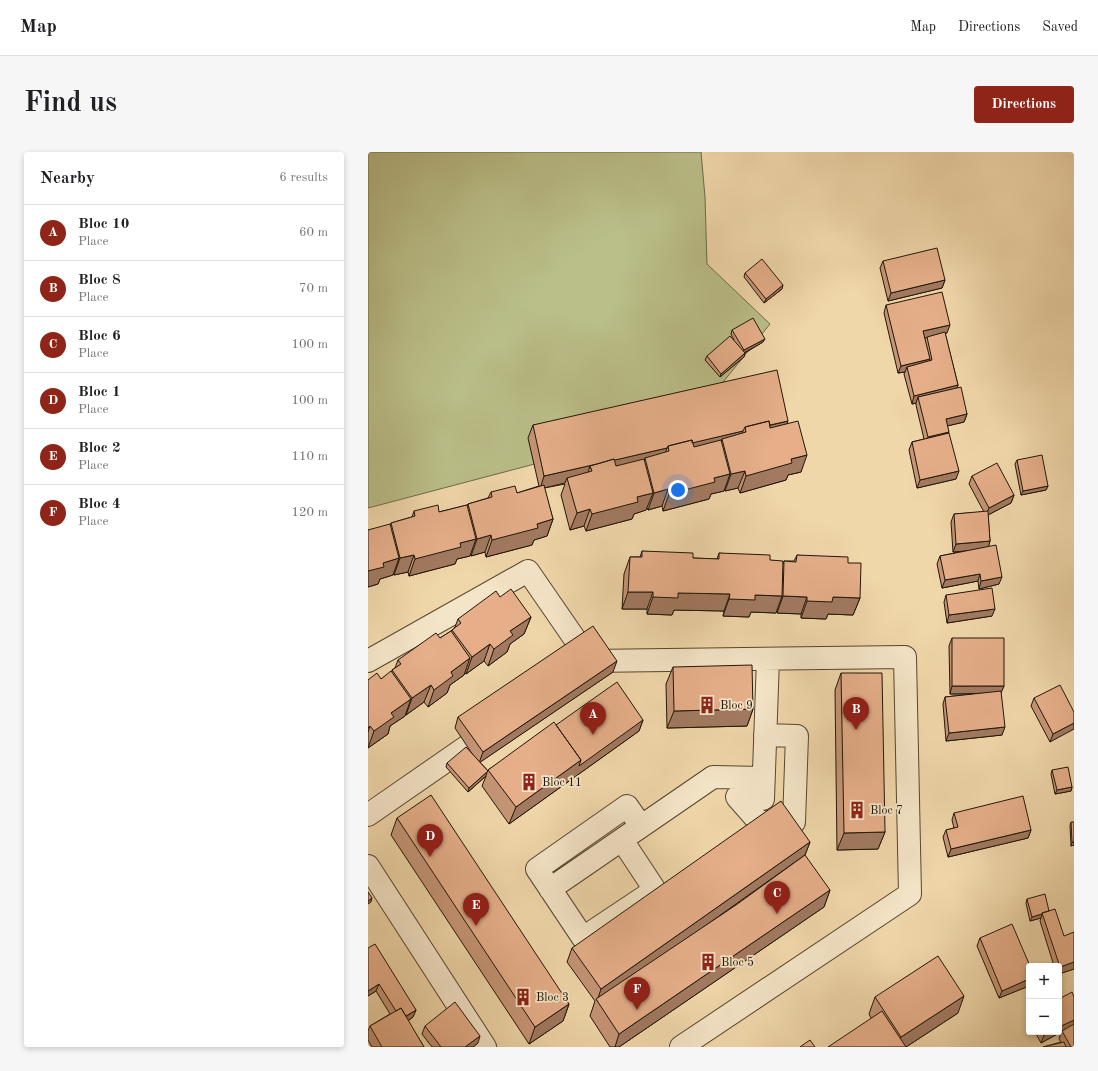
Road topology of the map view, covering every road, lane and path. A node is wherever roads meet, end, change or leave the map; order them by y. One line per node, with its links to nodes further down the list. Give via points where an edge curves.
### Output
1 (768, 659): 3 (street); 6 (street); 14 (street, via 905,657 910,894)
2 (368, 661): 3 (street, via 528,572)
3 (590, 661): 4 (street)
4 (571, 674)
5 (512, 715): 8 (street)
6 (765, 735): 7 (street); 7 (street, via 797,736 794,822 751,828 738,797 763,800)
7 (762, 778): 9 (street, via 713,776)
8 (368, 815)
9 (641, 826): 10 (street); 12 (street, via 627,806 537,869)
10 (622, 840): 12 (street); 12 (street, via 655,890 583,938)
11 (368, 866): 13 (street)
12 (550, 889)
13 (485, 1047)
14 (682, 1047)

